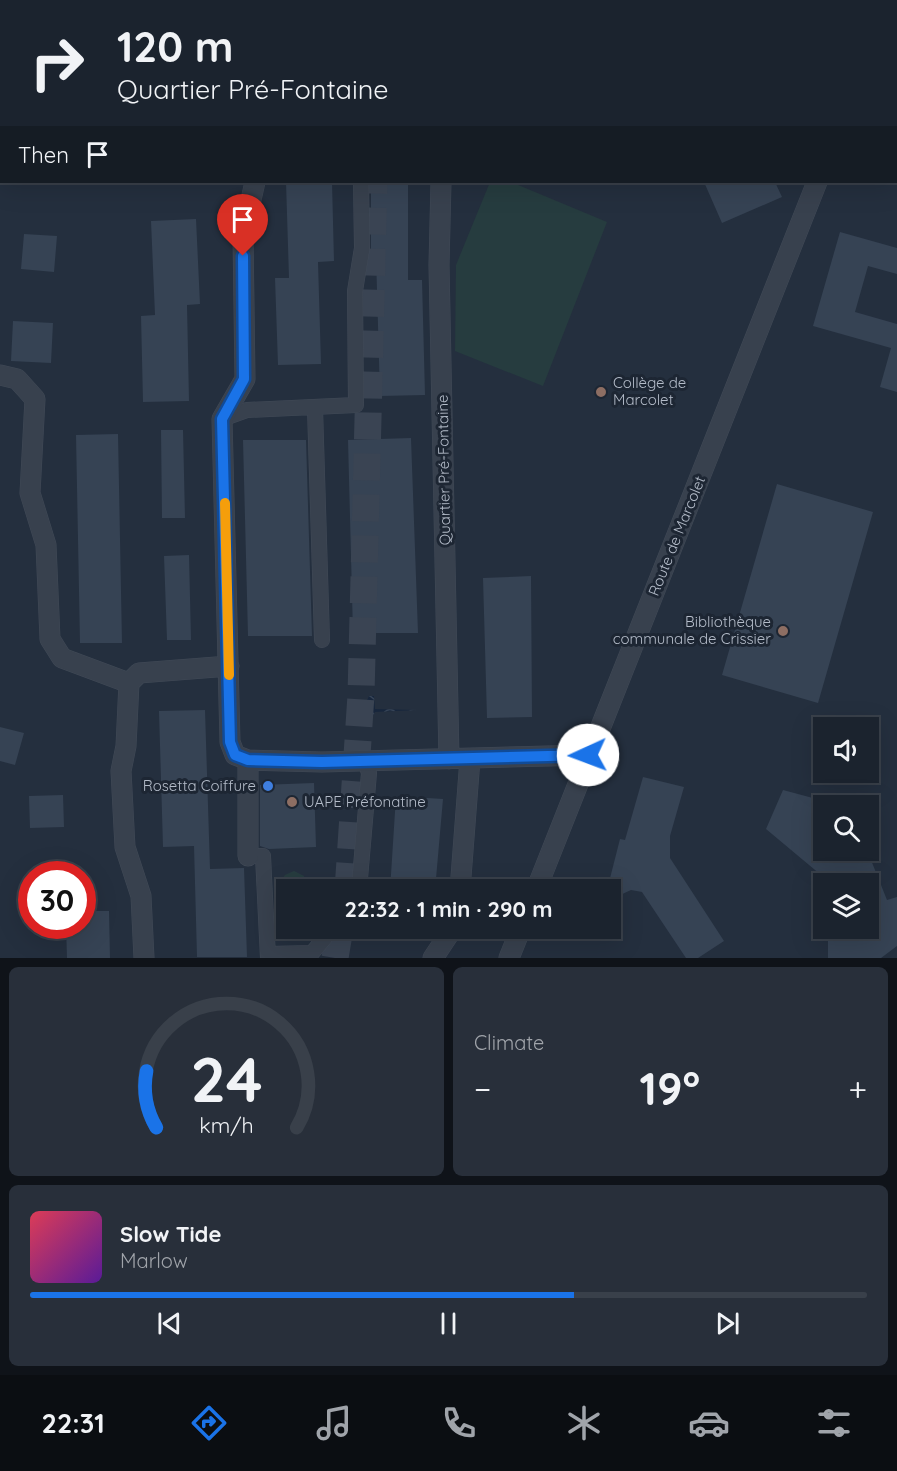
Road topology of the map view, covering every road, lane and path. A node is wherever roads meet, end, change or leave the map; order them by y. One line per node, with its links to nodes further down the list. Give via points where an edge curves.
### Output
1 (255, 183): 7 (street, via 243,235 244,379)
2 (361, 183): 6 (street, via 362,249 355,291 356,405)
3 (441, 183): 12 (street, Quartier Pré-Fontaine, via 439,265)
4 (817, 183): 11 (street, Route de Marcolet)
5 (0, 375): 10 (street, via 17,379 35,399 30,493 46,545 50,639 62,658)
6 (315, 408): 7 (street, via 247,410); 8 (street)
7 (222, 419): 9 (street)
8 (322, 640)
9 (229, 666): 10 (street, via 140,673); 14 (street, via 230,742 235,755)
10 (129, 683): 24 (street, via 121,771 124,836 141,896)
11 (588, 755): 13 (street); 19 (street, Route de Marcolet)
12 (449, 759): 13 (street); 15 (street)
13 (470, 759): 18 (street)
14 (248, 760): 15 (street); 16 (street)
15 (366, 761): 17 (street, via 369,773)
16 (248, 856): 23 (street, via 263,856)
17 (360, 879)
18 (460, 879)
19 (540, 879)
20 (324, 939): 23 (street, via 312,953)
21 (446, 939): 25 (street)
22 (516, 939): 26 (street)
23 (268, 956)
24 (144, 958)
25 (433, 958)
26 (509, 958)

